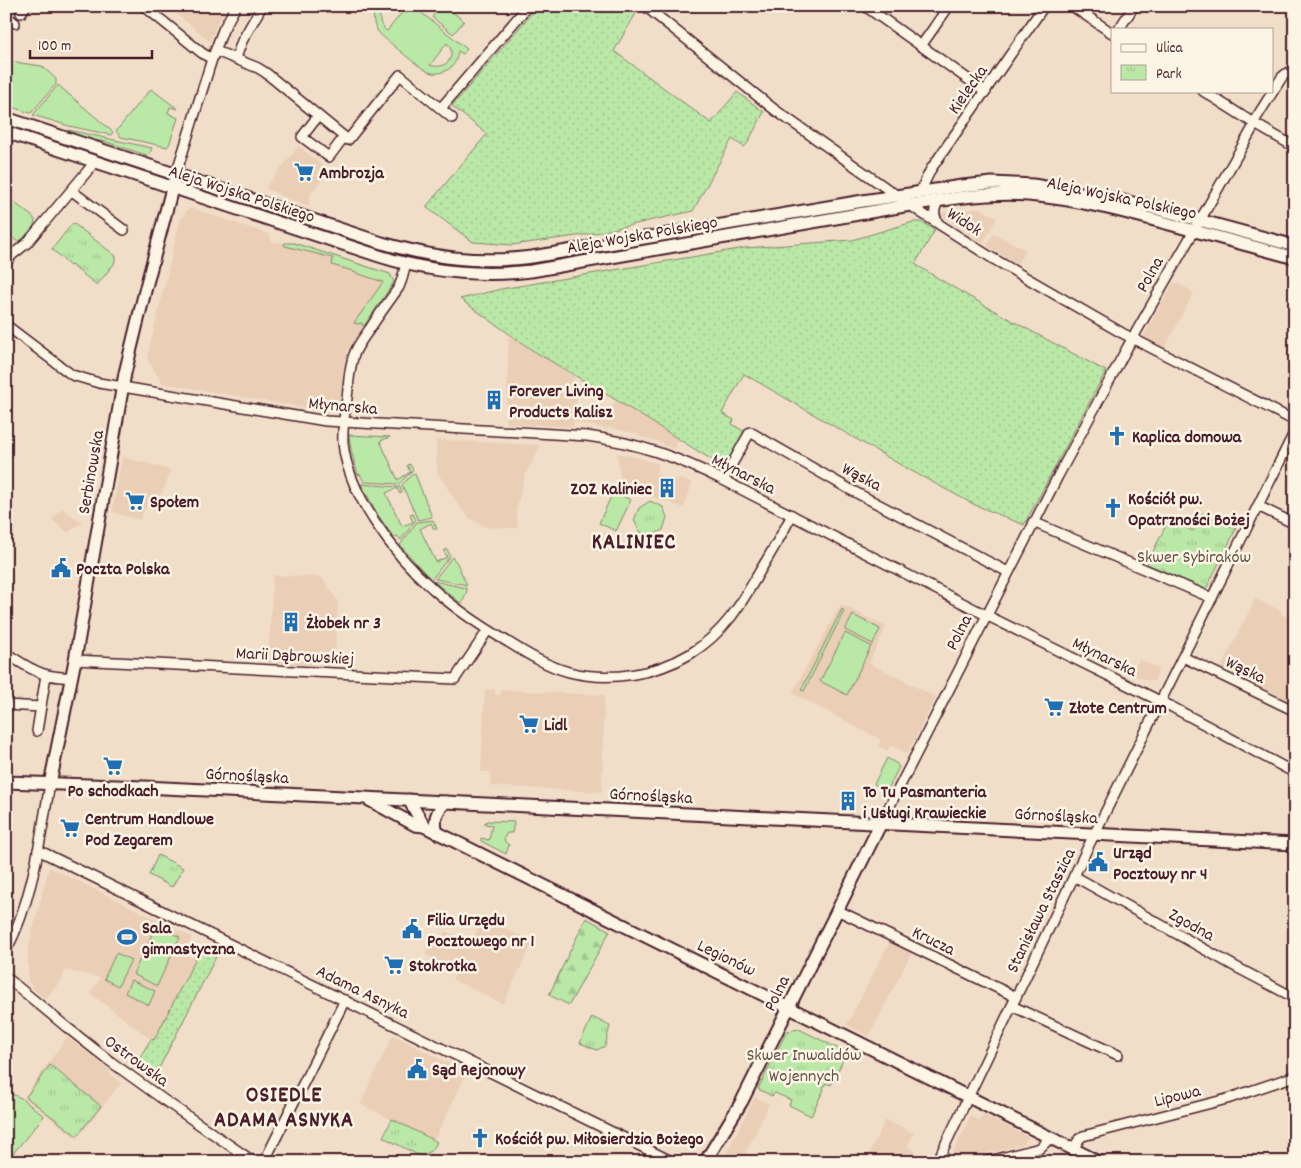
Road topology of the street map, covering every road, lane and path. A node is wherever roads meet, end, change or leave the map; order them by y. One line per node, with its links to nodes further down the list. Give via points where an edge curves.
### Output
1 (144, 6): 16 (street, via 202,53)
2 (236, 6): 16 (street, Serbinowska)
3 (262, 6): 17 (street)
4 (528, 6): 23 (street)
5 (645, 6): 36 (street, Widok, via 775,110)
6 (865, 6): 15 (street)
7 (949, 6): 15 (street)
8 (1044, 6): 20 (street, Kielecka)
9 (1072, 6): 14 (street)
10 (1134, 6): 13 (street)
11 (6, 16): 12 (street)
12 (15, 23)
13 (1120, 28)
14 (1111, 32)
15 (921, 46): 20 (street)
16 (214, 55): 17 (street); 32 (street, Serbinowska)
17 (236, 58): 24 (street, via 266,73)
18 (1295, 70): 19 (street, Polna, via 1286,73)
19 (1274, 90)
20 (986, 92): 35 (street, Kielecka, via 931,169)
21 (1206, 92): 27 (street)
22 (1273, 92): 27 (street, Polna)
23 (441, 108): 26 (street); 29 (street, via 400,75 348,140)
24 (318, 116): 29 (street); 29 (street, via 302,137 329,157)
25 (6, 118): 32 (street, Aleja Wojska Polskiego)
26 (452, 118)
27 (1254, 123): 30 (street); 40 (street, Polna)
28 (6, 132): 31 (street, Aleja Wojska Polskiego)
29 (344, 137)
30 (1295, 147)
31 (95, 162): 33 (street, Aleja Wojska Polskiego); 34 (street)
32 (176, 174): 33 (street, Serbinowska); 36 (street, Aleja Wojska Polskiego, via 401,248 449,258 481,260 556,254)
33 (172, 188): 45 (street, Aleja Wojska Polskiego); 48 (street, Serbinowska)
34 (72, 191): 41 (street); 44 (street, via 27,244)
35 (920, 192): 36 (street, Aleja Wojska Polskiego); 40 (street, Aleja Wojska Polskiego, via 976,184 1033,185 1118,200)
36 (897, 196): 38 (street, Widok)
37 (939, 200): 38 (street, Aleja Wojska Polskiego); 39 (street, via 934,212); 40 (street, Aleja Wojska Polskiego, via 996,194 1044,197)
38 (910, 205): 39 (street, Widok); 45 (street, Aleja Wojska Polskiego, via 531,271 468,274)
39 (938, 223): 47 (street, Widok, via 992,258)
40 (1196, 225): 42 (street, Aleja Wojska Polskiego); 43 (street, Aleja Wojska Polskiego); 47 (street, Polna)
41 (124, 230)
42 (1295, 246)
43 (1295, 258)
44 (6, 262)
45 (406, 264): 50 (street, via 399,287 355,352)
46 (6, 325): 48 (street, Młynarska, via 72,375)
47 (1132, 338): 49 (street, Widok); 55 (street, Polna)
48 (123, 387): 50 (street, Młynarska, via 296,417); 63 (street, Serbinowska)
49 (1295, 421)
50 (344, 422): 52 (street, Młynarska, via 603,438 660,452); 60 (street, via 343,442 349,469 360,497 378,526 431,587)
51 (1295, 431): 53 (street, Stanisława Staszica)
52 (724, 480): 54 (street, Młynarska); 57 (street, Wąska, via 750,432)
53 (1258, 506): 56 (street); 58 (street, Stanisława Staszica)
54 (792, 516): 59 (street, Młynarska); 60 (street, via 728,622 698,648 660,668 618,676 569,672 540,661)
55 (1034, 522): 57 (street, Polna); 58 (street)
56 (1295, 524)
57 (1008, 572): 59 (street, Polna)
58 (1212, 598): 62 (street, Stanisława Staszica)
59 (986, 615): 66 (street, Młynarska); 78 (street, Polna)
60 (488, 630): 63 (street, Marii Dąbrowskiej, via 455,678)
61 (6, 653): 64 (street)
62 (1183, 657): 66 (street, Stanisława Staszica); 69 (street, Wąska)
63 (75, 660): 65 (street, Serbinowska)
64 (46, 675): 65 (street); 68 (street)
65 (72, 678): 73 (street, Serbinowska)
66 (1161, 702): 71 (street, Młynarska); 81 (street, Stanisława Staszica)
67 (6, 705): 68 (street)
68 (42, 707): 70 (street)
69 (1295, 711)
70 (37, 731)
71 (1295, 773)
72 (6, 782): 73 (street, Górnośląska)
73 (50, 784): 74 (street, Górnośląska); 83 (street, Serbinowska)
74 (366, 798): 75 (street, Górnośląska); 77 (street, Legionów)
75 (409, 800): 76 (street, Górnośląska); 77 (street); 79 (street)
76 (446, 802): 78 (street, Górnośląska); 80 (street, via 436,815)
77 (406, 820): 79 (street, Legionów)
78 (881, 824): 81 (street, Górnośląska); 85 (street, Polna)
79 (424, 826): 80 (street, Legionów)
80 (437, 832): 91 (street, Legionów)
81 (1095, 834): 82 (street, Górnośląska); 84 (street, Stanisława Staszica)
82 (1295, 844)
83 (38, 850): 86 (street, Serbinowska, via 22,917); 89 (street, Adama Asnyka)
84 (1074, 876): 88 (street, Zgodna); 90 (street, Stanisława Staszica)
85 (837, 910): 90 (street, Krucza); 91 (street, Polna)
86 (6, 951)
87 (6, 977): 97 (street, Ostrowska, via 107,1059)
88 (1295, 998)
89 (345, 1000): 98 (street); 99 (street, Adama Asnyka)
90 (1014, 1002): 92 (street, Krucza); 94 (street, Stanisława Staszica)
91 (788, 1008): 94 (street, Legionów); 100 (street, Polna, via 742,1101)
92 (1118, 1055)
93 (1295, 1076): 96 (street, Lipowa, via 1227,1099 1083,1136)
94 (968, 1097): 95 (street, Legionów); 101 (street, Stanisława Staszica)
95 (1050, 1138): 96 (street, Legionów); 102 (street, via 1040,1148)
96 (1073, 1149): 103 (street, Legionów)
97 (254, 1162)
98 (264, 1162)
99 (673, 1162)
100 (705, 1162)
101 (937, 1162)
102 (985, 1162)
103 (1099, 1162)

